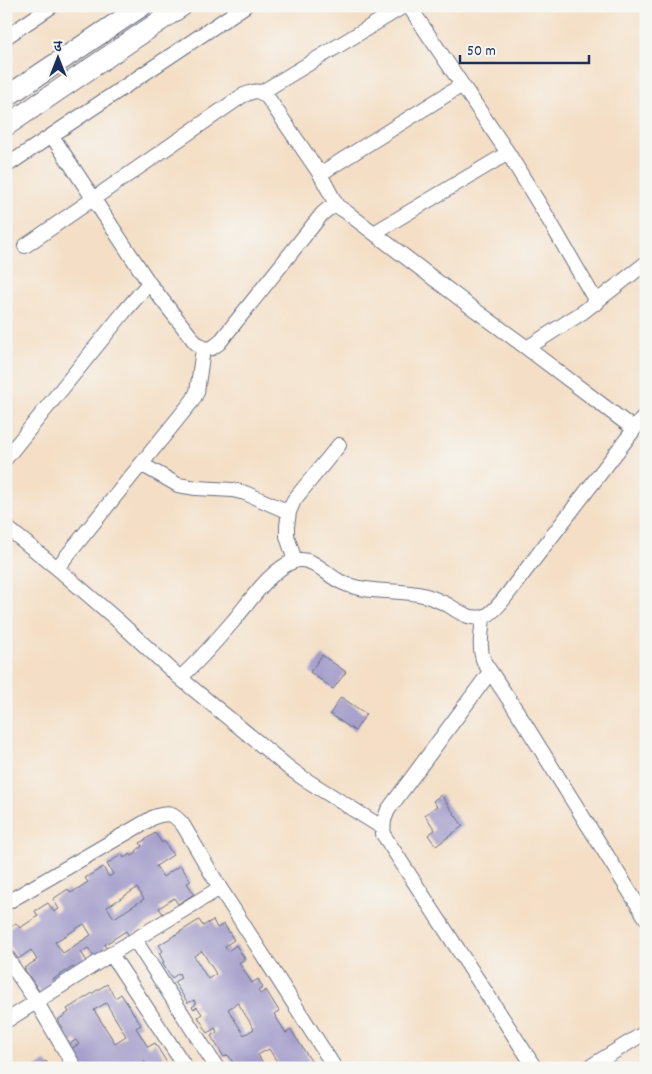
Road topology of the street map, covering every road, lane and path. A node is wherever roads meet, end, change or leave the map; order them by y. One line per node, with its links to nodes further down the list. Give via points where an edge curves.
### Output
1 (52, 6): 7 (street)
2 (142, 6): 10 (street)
3 (182, 6): 11 (street)
4 (245, 6): 12 (street)
5 (404, 6): 9 (street)
6 (409, 6): 8 (street)
7 (6, 37)
8 (462, 85): 13 (street); 15 (street)
9 (262, 92): 15 (street); 16 (street, via 254,91 242,96)
10 (6, 97)
11 (6, 126)
12 (52, 136): 14 (street); 16 (street)
13 (508, 153): 18 (street); 22 (street)
14 (6, 166)
15 (320, 174): 17 (street)
16 (94, 199): 19 (street); 21 (street)
17 (337, 206): 18 (street); 24 (street, via 322,214 219,343)
18 (374, 233): 23 (street)
19 (25, 246)
20 (646, 263): 22 (street)
21 (149, 283): 24 (street); 28 (street)
22 (597, 303): 23 (street)
23 (526, 348): 26 (street)
24 (203, 349): 29 (street, via 193,400)
25 (646, 414): 26 (street)
26 (634, 428): 34 (street, via 519,580 496,608)
27 (339, 445): 30 (street, via 294,500)
28 (6, 458)
29 (141, 464): 30 (street, via 178,485 233,490); 33 (street)
30 (289, 512): 32 (street, via 287,536)
31 (6, 527): 33 (street)
32 (295, 561): 34 (street, via 313,563 340,582 353,586 422,595 447,604 462,614); 36 (street, via 277,571)
33 (57, 568): 36 (street)
34 (483, 617): 35 (street, via 481,655)
35 (490, 672): 37 (street, via 388,810); 40 (street)
36 (180, 678): 37 (street, via 302,778)
37 (383, 828): 51 (street, via 383,834)
38 (220, 888): 39 (street, via 183,825 175,816 165,814 154,817); 41 (street); 50 (street)
39 (6, 903)
40 (646, 918)
41 (134, 940): 42 (street); 49 (street)
42 (111, 954): 44 (street); 48 (street)
43 (6, 957): 44 (street)
44 (36, 1002): 45 (street); 47 (street)
45 (6, 1021)
46 (646, 1032): 52 (street)
47 (75, 1068)
48 (186, 1068)
49 (217, 1068)
50 (335, 1068)
51 (535, 1068)
52 (588, 1068)

